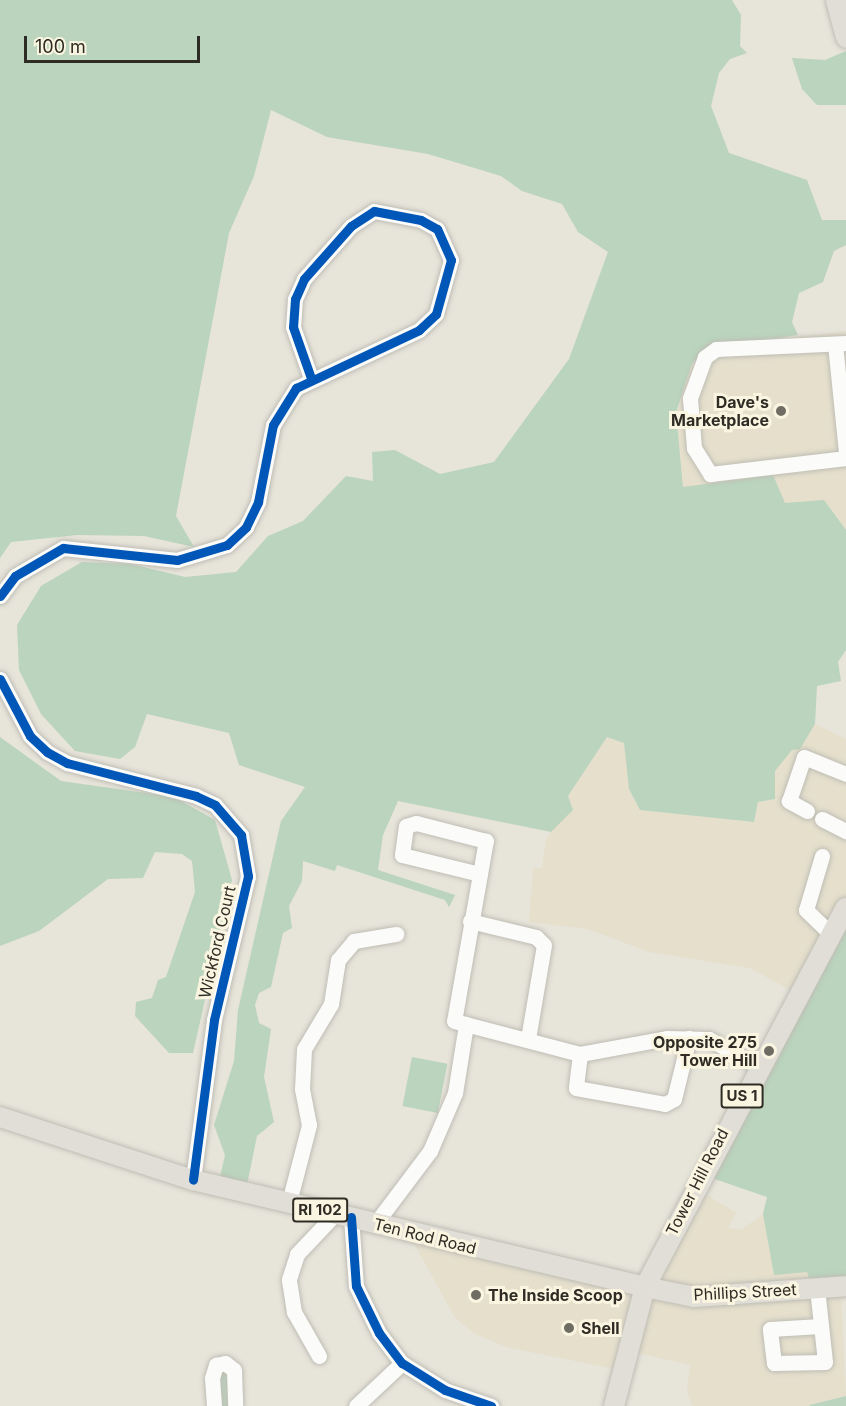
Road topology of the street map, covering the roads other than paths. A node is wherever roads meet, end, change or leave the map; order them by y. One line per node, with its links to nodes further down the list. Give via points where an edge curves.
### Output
1 (836, 0): 2 (main road)
2 (846, 38)
3 (840, 343): 5 (street); 6 (street, via 716,349 699,369 690,399 690,428 699,462 719,477)
4 (311, 378): 4 (street, via 419,330 436,315 451,260 437,229 422,220 374,212 351,226 304,279 296,299 293,327); 7 (street, via 282,403 258,502 246,527 227,545 177,560 63,548 15,576)
5 (846, 452)
6 (846, 458)
7 (0, 596)
8 (0, 679): 25 (street, Wickford Court, via 30,736 47,752 67,763 196,796 215,805 241,835 248,876 214,1020)
9 (846, 774): 10 (street, via 809,756 789,797)
10 (807, 811)
11 (822, 819): 12 (street)
12 (846, 831)
13 (822, 856): 18 (street, via 806,910)
14 (480, 874): 14 (street, via 402,855 406,826 416,824 486,841); 16 (street)
15 (846, 908): 18 (main road, Tower Hill Road / US 1)
16 (470, 921): 19 (street, via 454,1021); 21 (street, via 536,937 544,945)
17 (396, 934): 26 (street, via 354,941 338,960 331,1004 304,1049 302,1089 309,1125)
18 (831, 934): 23 (main road, Tower Hill Road / US 1)
19 (466, 1024): 21 (street); 28 (street, via 455,1093 430,1151)
20 (689, 1038): 22 (street); 22 (street, via 674,1099 665,1104 576,1088); 23 (street, via 710,1040)
21 (528, 1039): 22 (street)
22 (580, 1054)
23 (758, 1066): 30 (main road, Tower Hill Road / US 1)
24 (0, 1117): 25 (main road, Ten Rod Road / RI 102)
25 (193, 1180): 26 (main road, Ten Rod Road / RI 102)
26 (289, 1202): 27 (main road, Ten Rod Road / RI 102)
27 (343, 1215): 28 (main road, Ten Rod Road / RI 102); 33 (street, via 297,1254 289,1279 294,1312); 34 (street, via 356,1286 379,1333)
28 (375, 1224): 30 (main road, Ten Rod Road / RI 102)
29 (846, 1286): 31 (main road, Phillips Street / RI 102)
30 (645, 1287): 31 (main road, Phillips Street / RI 102, via 694,1297); 39 (main road, Tower Hill Road / US 1)
31 (817, 1288): 32 (street)
32 (821, 1326)
33 (319, 1356)
34 (402, 1363): 37 (street); 38 (street, via 445,1390)
35 (214, 1406): 36 (street, via 212,1378 216,1365 225,1363 234,1370)
36 (235, 1406)
37 (357, 1406)
38 (491, 1406)
39 (614, 1406)

